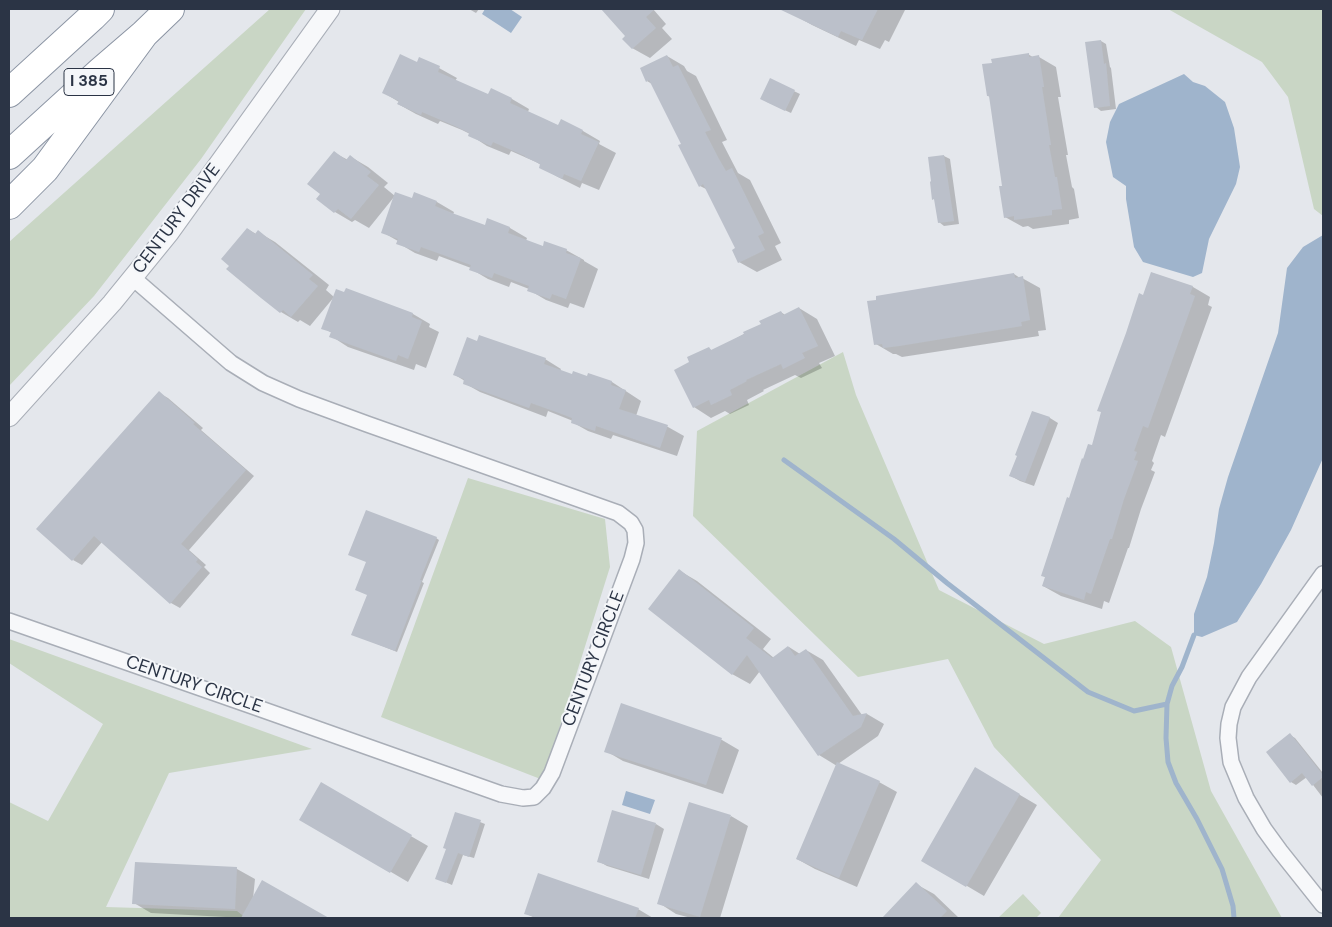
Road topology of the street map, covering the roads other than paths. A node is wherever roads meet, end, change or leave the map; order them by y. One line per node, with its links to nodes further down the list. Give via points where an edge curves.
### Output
1 (170, 9): 4 (highway, I 385)
2 (330, 9): 9 (street, CENTURY DRIVE)
3 (96, 13): 5 (highway); 6 (highway, I 385)
4 (144, 34): 7 (highway, I 385); 8 (highway, via 45,169)
5 (9, 69)
6 (9, 92)
7 (9, 155)
8 (9, 205)
9 (133, 278): 10 (street, CENTURY DRIVE); 12 (street, CENTURY CIRCLE, via 231,363 263,383 316,406 618,513 635,530 632,559 552,772 534,797 501,794)
10 (9, 417)
11 (1323, 577): 13 (street, via 1249,677 1233,707 1228,751 1246,798 1264,829)
12 (9, 621)
13 (1323, 905)

